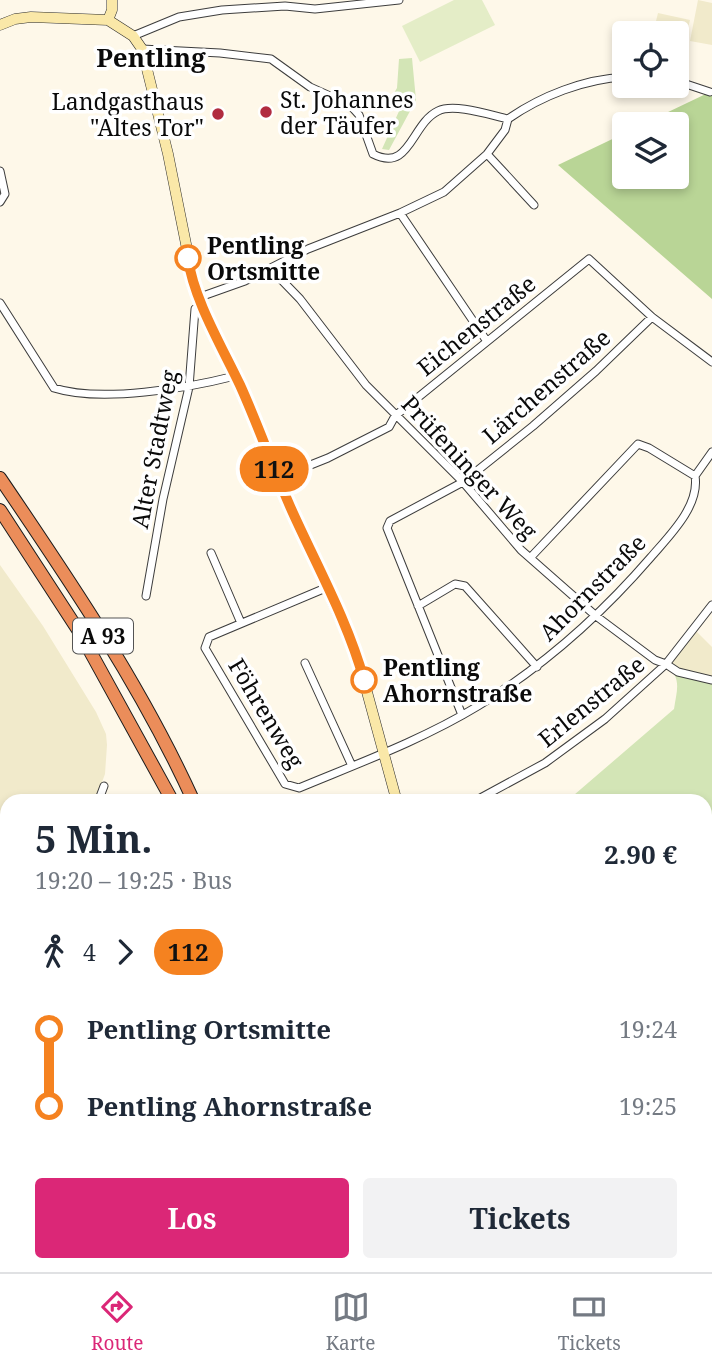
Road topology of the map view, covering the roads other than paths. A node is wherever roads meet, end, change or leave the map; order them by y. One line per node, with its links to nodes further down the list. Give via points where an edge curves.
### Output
1 (112, 0): 4 (street)
2 (399, 0): 3 (street, via 315,9)
3 (288, 3): 6 (street, via 178,17)
4 (108, 20): 5 (street, via 31,17); 6 (street)
5 (0, 25)
6 (133, 36): 7 (street)
7 (142, 49): 11 (street, via 271,59 310,87 350,106 359,115 373,154 382,159 395,159 425,121 449,107); 18 (street, via 169,155 190,271)
8 (612, 79): 11 (street, via 586,82 523,108)
9 (689, 85): 10 (street)
10 (710, 92)
11 (508, 119): 12 (street)
12 (487, 155): 15 (street); 16 (street, via 444,192)
13 (0, 170): 14 (street, via 5,194)
14 (0, 202)
15 (534, 205)
16 (400, 213): 17 (street, via 318,244); 22 (street)
17 (271, 270): 18 (street); 26 (street, Prüfeninger Weg)
18 (200, 297): 24 (street)
19 (0, 303): 25 (street, via 54,388 72,394)
20 (195, 309): 25 (street, Alter Stadtweg)
21 (652, 317): 22 (street, Eichenstraße, via 589,259); 23 (street); 31 (street, Lärchenstraße, via 575,390)
22 (486, 340): 26 (street, Eichenstraße)
23 (712, 362)
24 (235, 376): 25 (street); 30 (street)
25 (189, 387): 36 (street, Alter Stadtweg)
26 (395, 416): 30 (street, Eichenstraße, via 377,433); 31 (street, Prüfeninger Weg)
27 (712, 452): 28 (street, Ahornstraße)
28 (695, 476): 34 (street, via 638,444); 39 (street, Ahornstraße, via 689,508)
29 (0, 478): 51 (highway, A 93, via 105,640)
30 (278, 478): 35 (street)
31 (463, 482): 34 (street, Prüfeninger Weg); 38 (street, Lärchenstraße, via 390,521 387,528)
32 (0, 510): 50 (highway, A 93, via 80,633)
33 (211, 553): 40 (street, Föhrenweg)
34 (530, 558): 39 (street, Prüfeninger Weg)
35 (328, 587): 40 (street, Föhrenweg); 46 (street, via 358,659)
36 (146, 596)
37 (712, 605): 42 (street, Erlenstraße)
38 (418, 606): 43 (street, via 455,584 466,586); 45 (street)
39 (596, 616): 42 (street, Prüfeninger Weg); 43 (street, Ahornstraße)
40 (241, 623): 47 (street, Föhrenweg, via 209,637 205,648 285,784 299,788)
41 (305, 663): 47 (street)
42 (666, 664): 44 (street, Prüfeninger Weg, via 678,672); 53 (street, Erlenstraße, via 605,719 545,764)
43 (537, 667): 45 (street, Ahornstraße)
44 (712, 680)
45 (462, 715): 46 (street, Ahornstraße)
46 (384, 753): 47 (street, Föhrenweg); 52 (street)
47 (352, 766)
48 (104, 786): 49 (street)
49 (101, 794)
50 (169, 794)
51 (190, 794)
52 (395, 794)
53 (488, 794)

